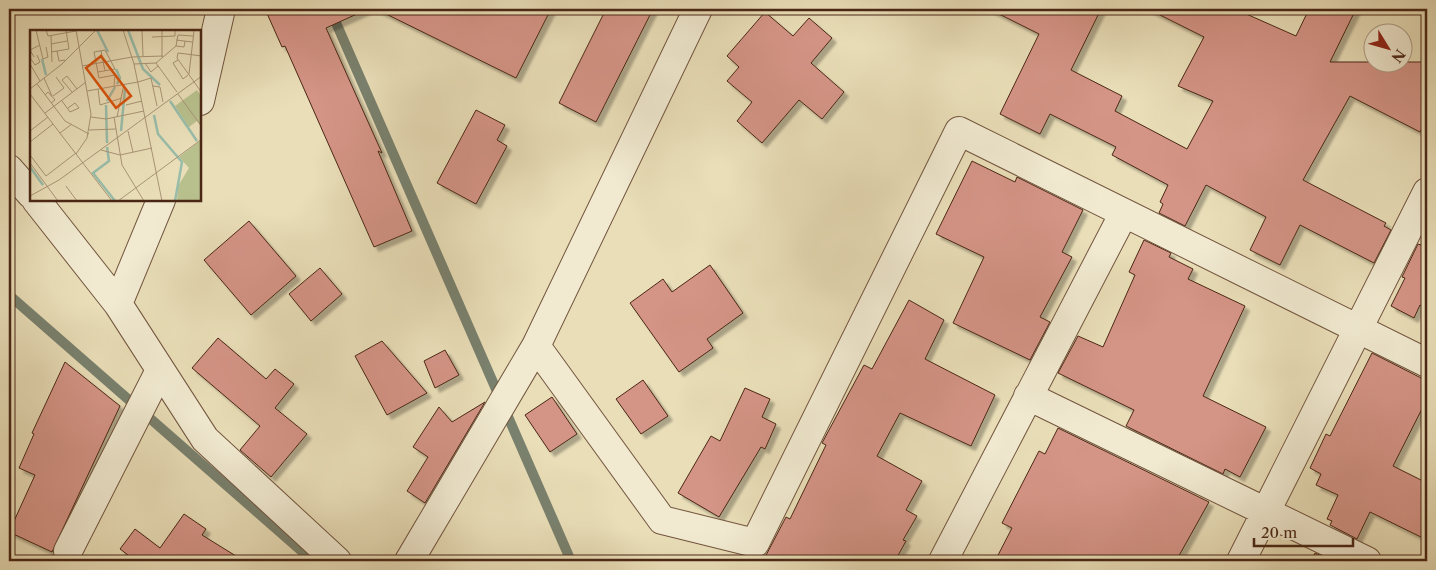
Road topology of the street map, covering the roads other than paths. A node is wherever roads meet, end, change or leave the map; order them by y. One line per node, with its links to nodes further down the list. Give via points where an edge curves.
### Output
1 (221, 9): 3 (street)
2 (698, 9): 12 (street)
3 (201, 97)
4 (9, 169): 6 (street)
5 (1427, 192): 11 (street)
6 (30, 193)
7 (37, 201): 10 (street)
8 (161, 201): 10 (street)
9 (1124, 213): 11 (street); 12 (street, via 959,131 755,543 662,520); 15 (street)
10 (118, 304): 14 (street)
11 (1358, 328): 13 (street); 16 (street)
12 (536, 346): 19 (street)
13 (1427, 363)
14 (160, 370): 17 (street); 18 (street, via 205,439)
15 (1028, 396): 16 (street); 20 (street)
16 (1266, 511): 21 (street); 22 (street)
17 (68, 552)
18 (337, 561)
19 (410, 561)
20 (943, 561)
21 (1241, 561)
22 (1367, 561)

